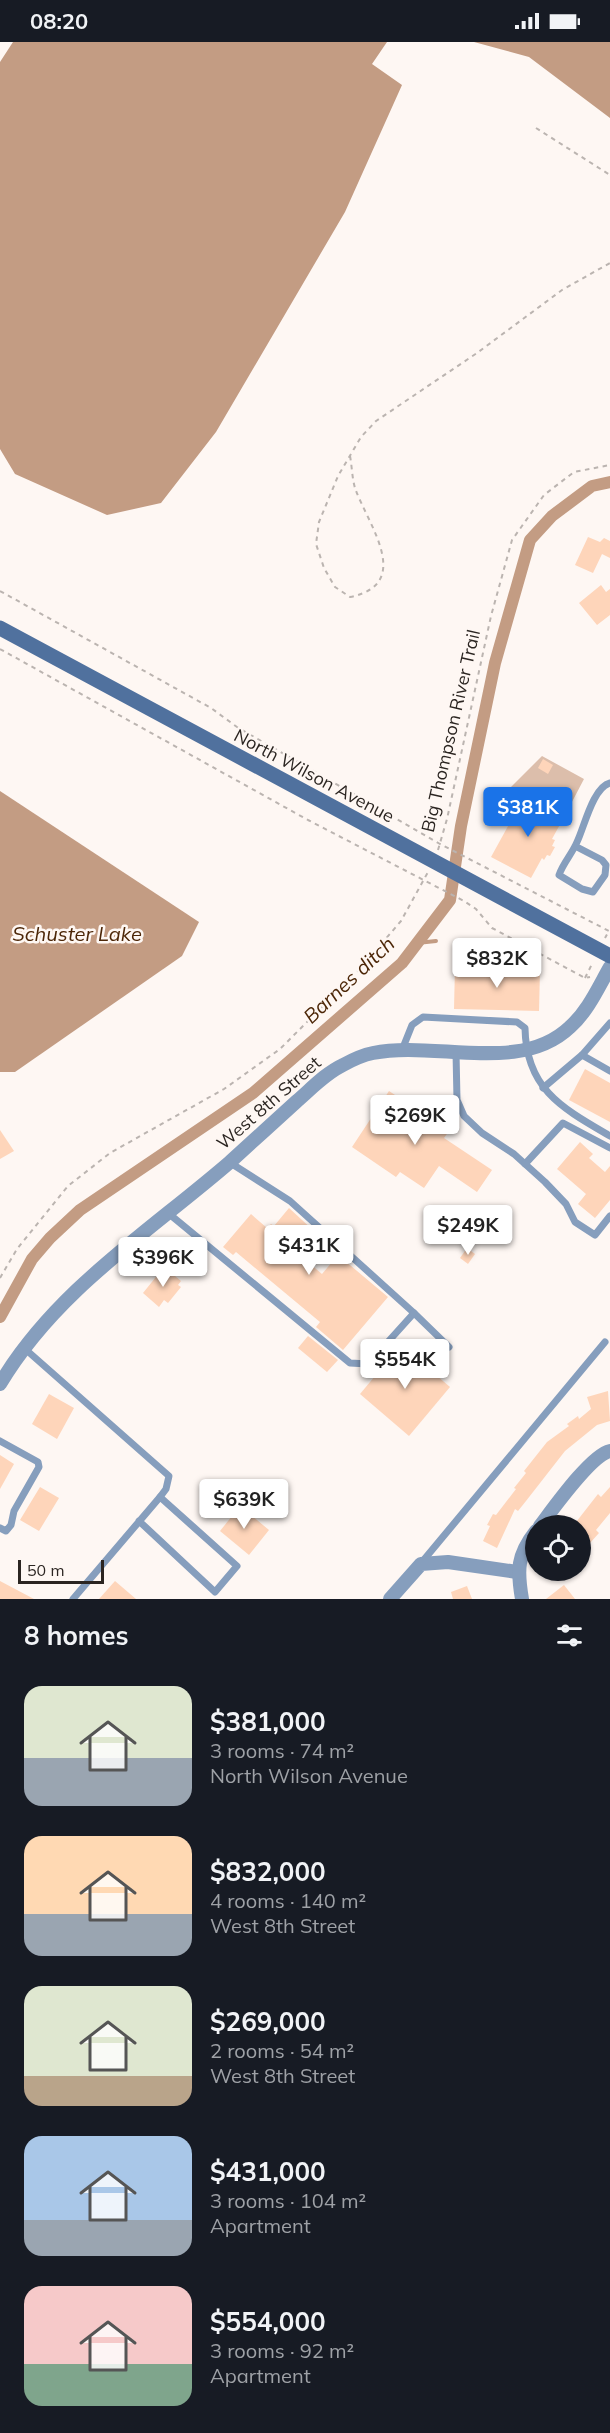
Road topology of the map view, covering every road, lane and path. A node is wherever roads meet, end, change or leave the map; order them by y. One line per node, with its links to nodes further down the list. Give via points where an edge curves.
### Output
1 (536, 128): 2 (path)
2 (610, 175)
3 (610, 263): 4 (path, via 562,291 376,421)
4 (350, 456): 4 (path, via 319,522 316,544 335,588 350,597 365,594 379,583 384,564 380,541 354,485)
5 (610, 465): 10 (path, Big Thompson River Trail, via 574,472 544,495 512,540 493,606)
6 (0, 591): 10 (path, Big Thompson River Trail, via 211,708 237,727)
7 (0, 628): 12 (main road, North Wilson Avenue)
8 (0, 649): 14 (path)
9 (610, 783): 11 (lane, via 597,795)
10 (440, 844): 13 (path)
11 (575, 846): 11 (lane, via 560,875 592,892 605,875 606,865)
12 (434, 863): 14 (path); 15 (main road, North Wilson Avenue)
13 (480, 865)
14 (423, 880): 16 (path, via 476,909 492,927 585,978); 30 (path, via 401,921 359,970 280,1049 224,1089 110,1153 68,1186 17,1249)
15 (610, 956)
16 (607, 973): 18 (street, West 8th Street, via 570,1028 548,1044)
17 (610, 1023): 21 (lane)
18 (525, 1049): 19 (lane, via 525,1028 517,1022 423,1017 412,1025); 20 (street, West 8th Street); 23 (lane)
19 (402, 1050): 20 (street, West 8th Street); 26 (street, West 8th Street, via 374,1052 341,1066)
20 (456, 1052): 27 (lane, via 457,1100 464,1116)
21 (582, 1055): 22 (lane); 23 (lane)
22 (610, 1071)
23 (543, 1088): 24 (lane, via 555,1102)
24 (610, 1136)
25 (610, 1148): 27 (lane, via 563,1123)
26 (229, 1162): 28 (street, West 8th Street); 31 (lane, via 290,1201)
27 (525, 1164): 29 (lane, via 566,1204 575,1222 594,1235)
28 (168, 1213): 31 (lane, via 350,1363 368,1364); 33 (street, West 8th Street, via 64,1300)
29 (610, 1216)
30 (0, 1278)
31 (414, 1313): 34 (lane)
32 (605, 1342): 43 (lane)
33 (23, 1347): 35 (street, West 8th Street); 38 (lane, via 169,1476)
34 (449, 1347)
35 (0, 1384)
36 (0, 1441): 41 (lane, via 38,1461 39,1467 14,1510 11,1525 6,1531)
37 (610, 1451): 39 (street, via 590,1464)
38 (160, 1497): 40 (lane); 40 (lane, via 237,1566 215,1592)
39 (549, 1515)
40 (139, 1521): 45 (lane)
41 (0, 1528)
42 (525, 1548): 44 (street)
43 (421, 1564): 44 (street, via 448,1562); 46 (street)
44 (517, 1572): 47 (street)
45 (73, 1599)
46 (390, 1599)
47 (522, 1599)

